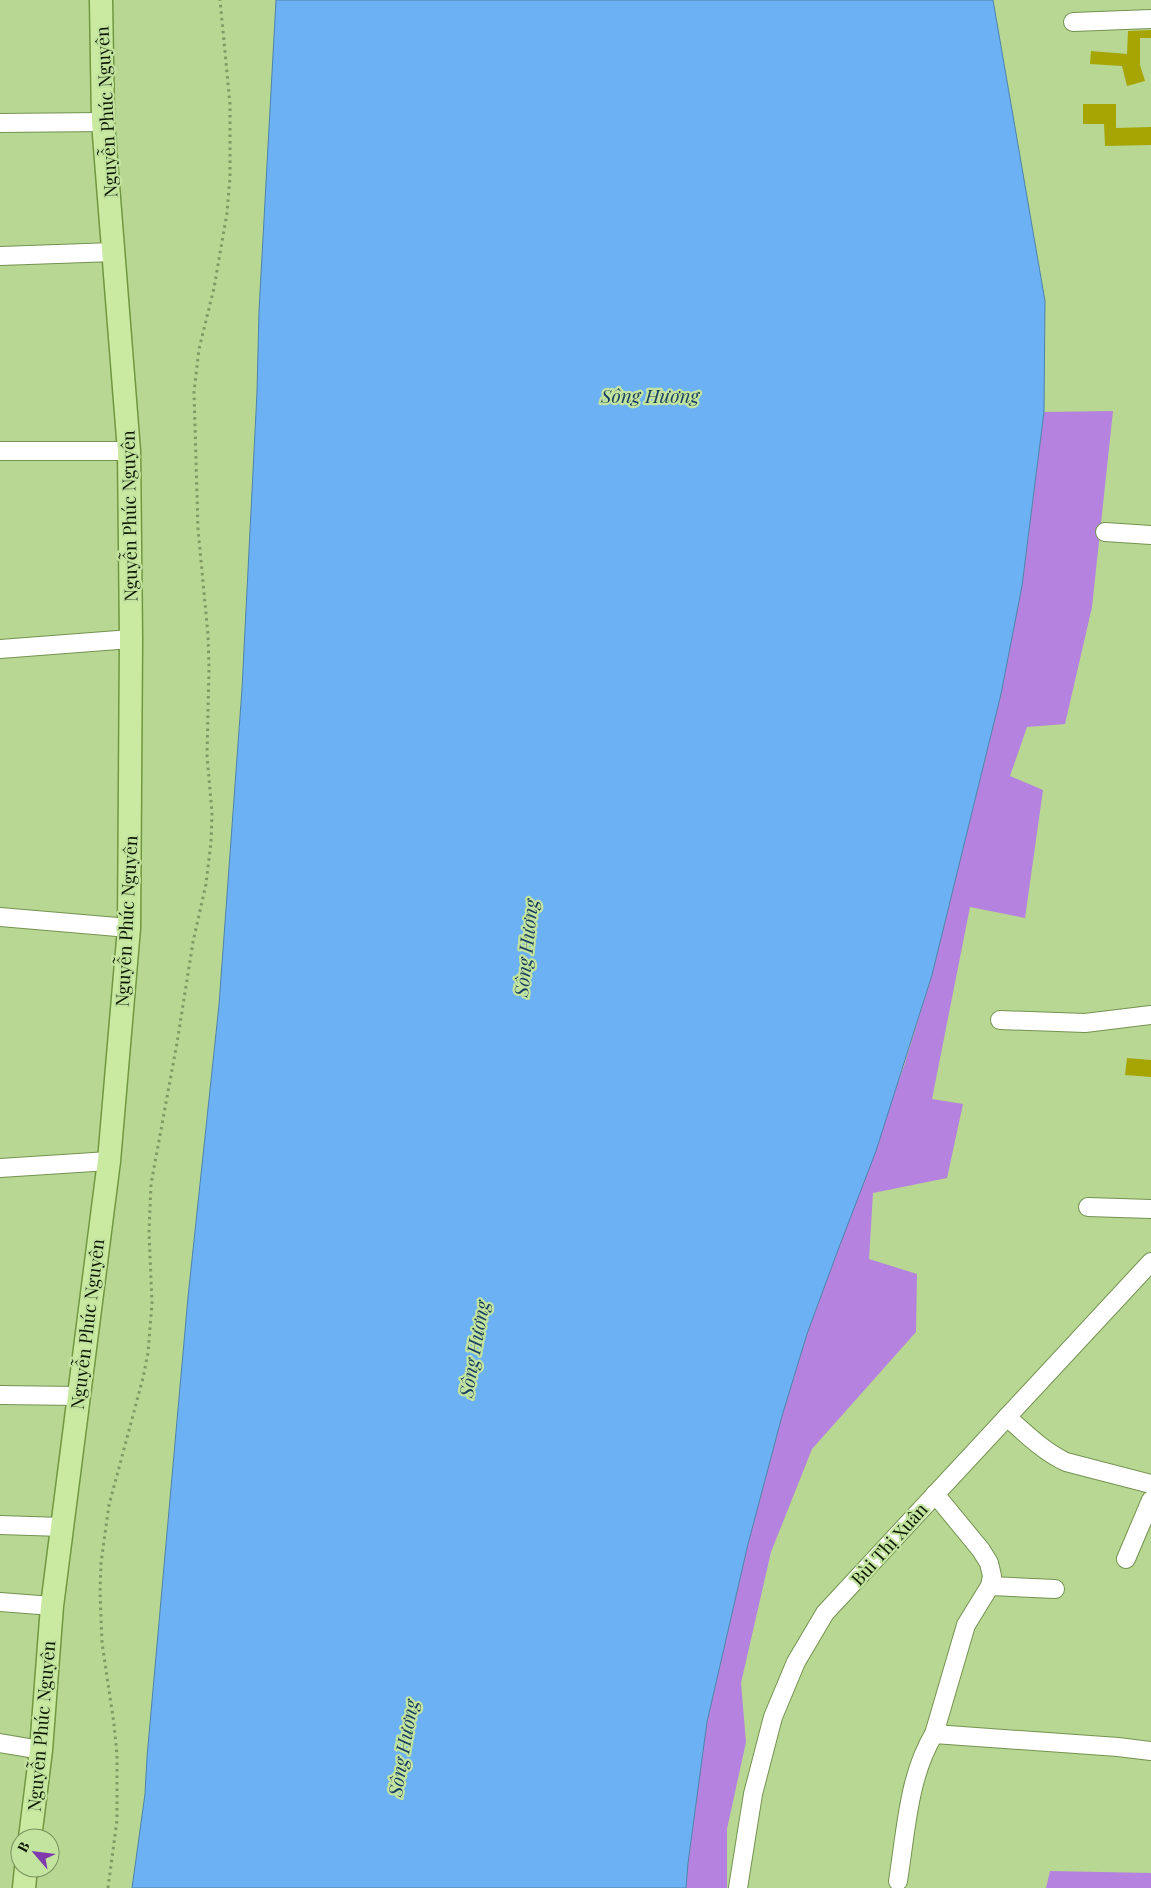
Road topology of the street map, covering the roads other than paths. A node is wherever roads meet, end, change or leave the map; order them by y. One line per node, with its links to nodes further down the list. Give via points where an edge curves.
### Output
1 (101, 0): 4 (main road, Nguyễn Phúc Nguyên)
2 (1151, 19): 3 (street)
3 (1073, 22)
4 (103, 122): 5 (street); 6 (main road, Nguyễn Phúc Nguyên)
5 (0, 123)
6 (114, 252): 7 (street); 9 (main road, Nguyễn Phúc Nguyên)
7 (0, 256)
8 (0, 451): 9 (street)
9 (129, 452): 12 (main road, Nguyễn Phúc Nguyên)
10 (1105, 532): 11 (street)
11 (1151, 535)
12 (131, 639): 13 (street); 15 (main road, Nguyễn Phúc Nguyên)
13 (0, 649)
14 (0, 917): 15 (street)
15 (129, 928): 18 (main road, Nguyễn Phúc Nguyên)
16 (1151, 1015): 17 (street, via 1085,1023)
17 (1000, 1020)
18 (108, 1161): 19 (street); 24 (main road, Nguyễn Phúc Nguyên)
19 (0, 1168)
20 (1088, 1207): 21 (street)
21 (1151, 1209)
22 (1151, 1262): 25 (street, Bùi Thị Xuân)
23 (0, 1395): 24 (street)
24 (78, 1396): 30 (main road, Nguyễn Phúc Nguyên)
25 (1007, 1417): 26 (street, via 1035,1442 1066,1462); 27 (street, Bùi Thị Xuân)
26 (1151, 1484)
27 (935, 1494): 32 (street, via 989,1563); 42 (street, Bùi Thị Xuân, via 825,1613 796,1662 773,1717 752,1794)
28 (1151, 1500): 31 (street)
29 (0, 1525): 30 (street)
30 (62, 1527): 35 (main road, Nguyễn Phúc Nguyên)
31 (1126, 1559)
32 (990, 1586): 33 (street); 36 (street, via 966,1625)
33 (1055, 1589)
34 (0, 1602): 35 (street)
35 (52, 1606): 38 (main road, Nguyễn Phúc Nguyên)
36 (934, 1734): 39 (street); 41 (street, via 925,1749 914,1784)
37 (0, 1743): 38 (street)
38 (41, 1750): 40 (main road, Nguyễn Phúc Nguyên)
39 (1151, 1751)
40 (31, 1828)
41 (898, 1881)
42 (738, 1888)

